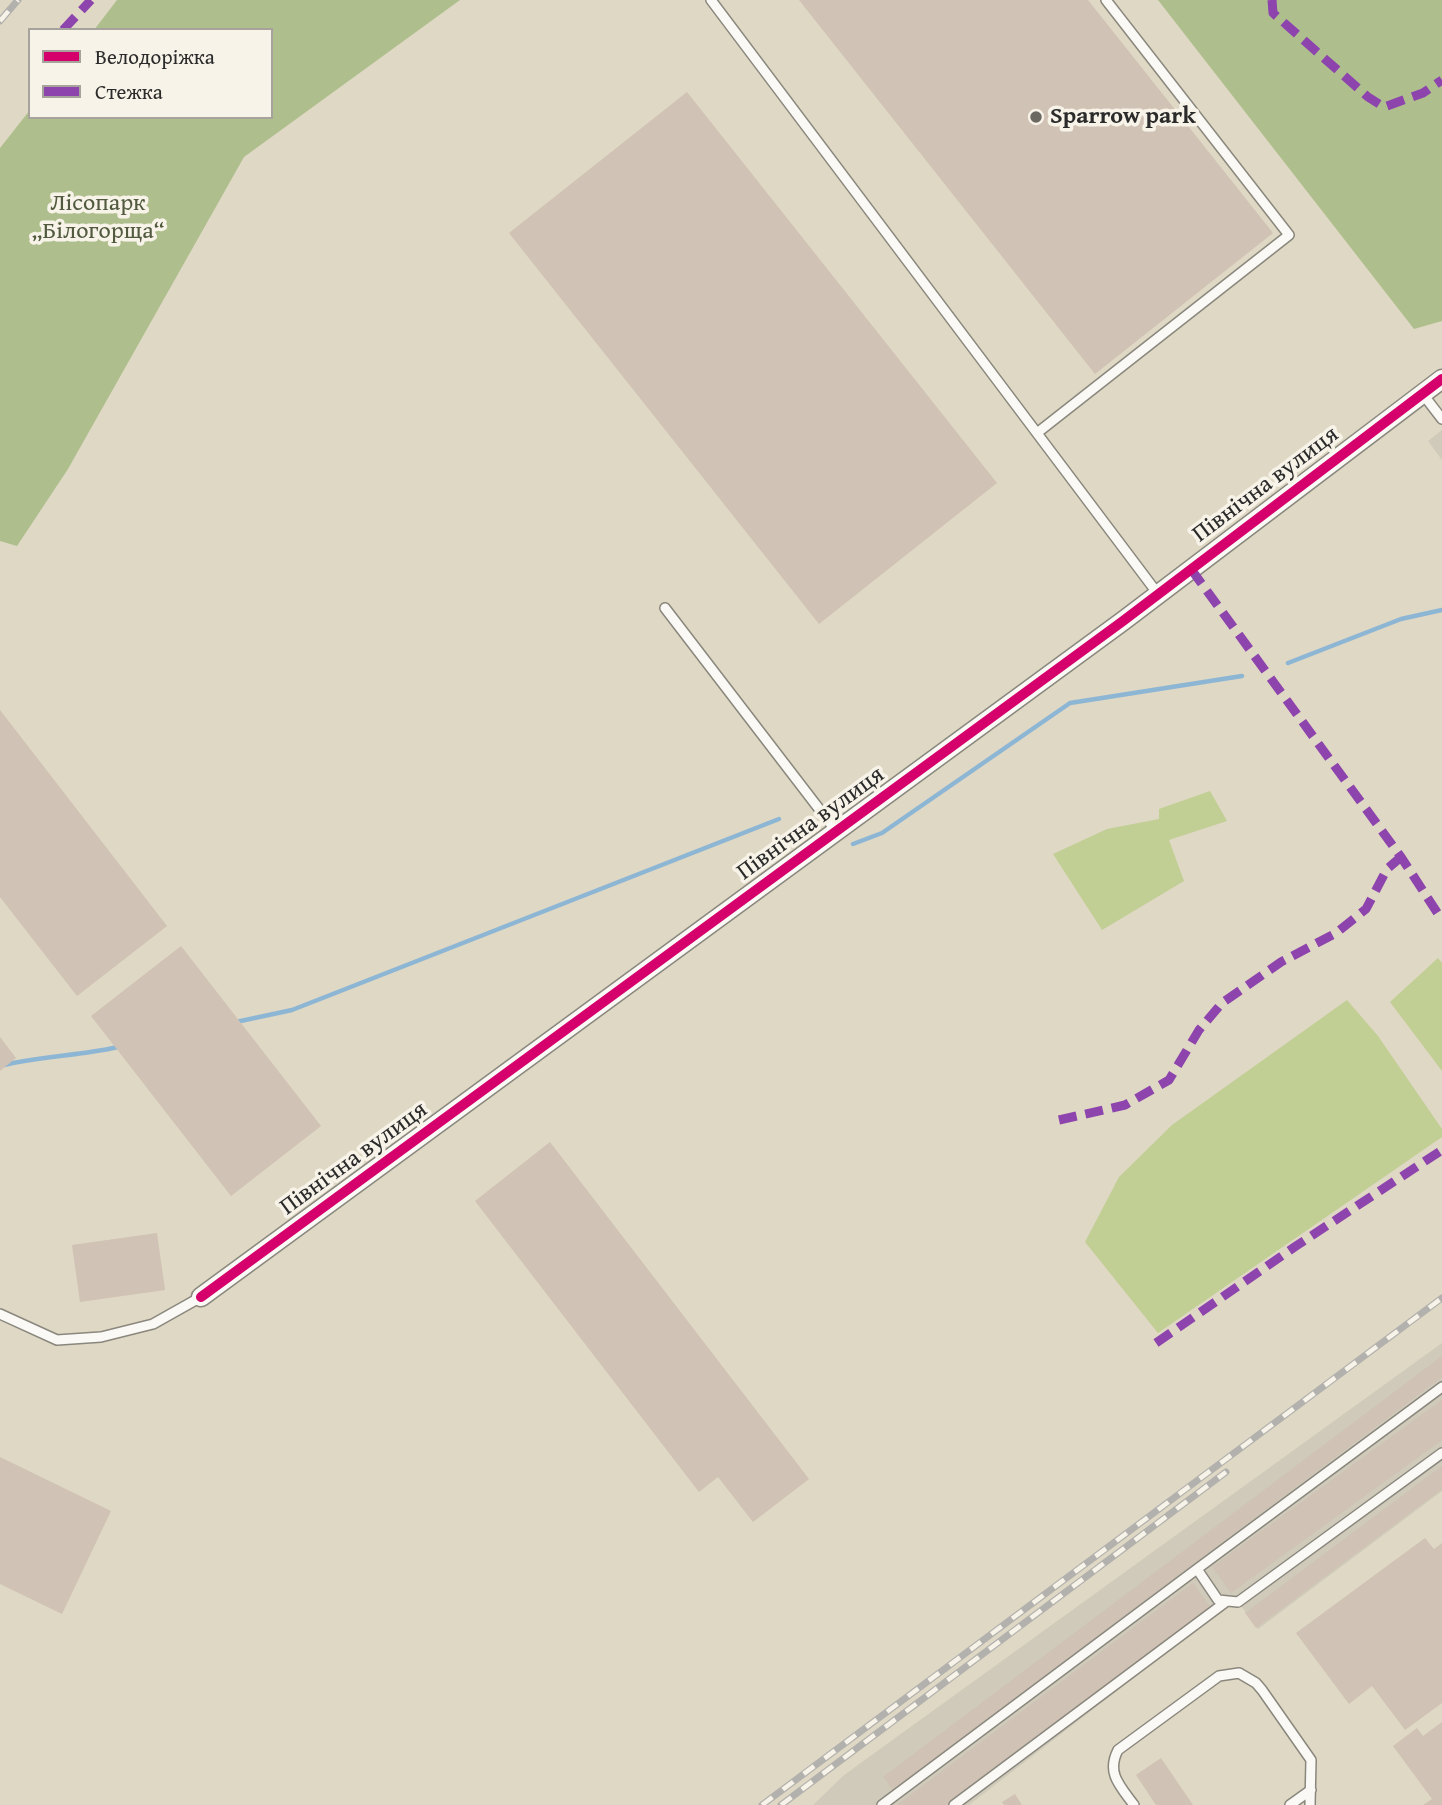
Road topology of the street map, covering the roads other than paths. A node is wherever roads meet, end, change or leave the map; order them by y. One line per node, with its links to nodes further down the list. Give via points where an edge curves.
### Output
1 (711, 0): 6 (lane)
2 (1106, 0): 6 (lane, via 1289,235)
3 (1442, 379): 4 (street, Північна вулиця)
4 (1422, 393): 5 (lane); 7 (street, Північна вулиця)
5 (1442, 419)
6 (1037, 433): 7 (lane)
7 (1158, 594): 9 (street, Північна вулиця)
8 (665, 608): 9 (lane)
9 (836, 831): 10 (street, Північна вулиця)
10 (201, 1297): 11 (lane, via 153,1324 101,1337 57,1340)
11 (0, 1314)
12 (1442, 1387): 14 (lane)
13 (1442, 1453): 15 (lane, via 1238,1602)
14 (1197, 1569): 15 (lane, via 1219,1600); 17 (lane)
15 (1227, 1601): 18 (lane)
16 (1311, 1790): 19 (lane, via 1311,1760 1256,1683 1229,1673 1118,1750 1114,1776); 20 (lane); 21 (lane)
17 (882, 1805)
18 (954, 1805)
19 (1134, 1805)
20 (1290, 1805)
21 (1310, 1805)

